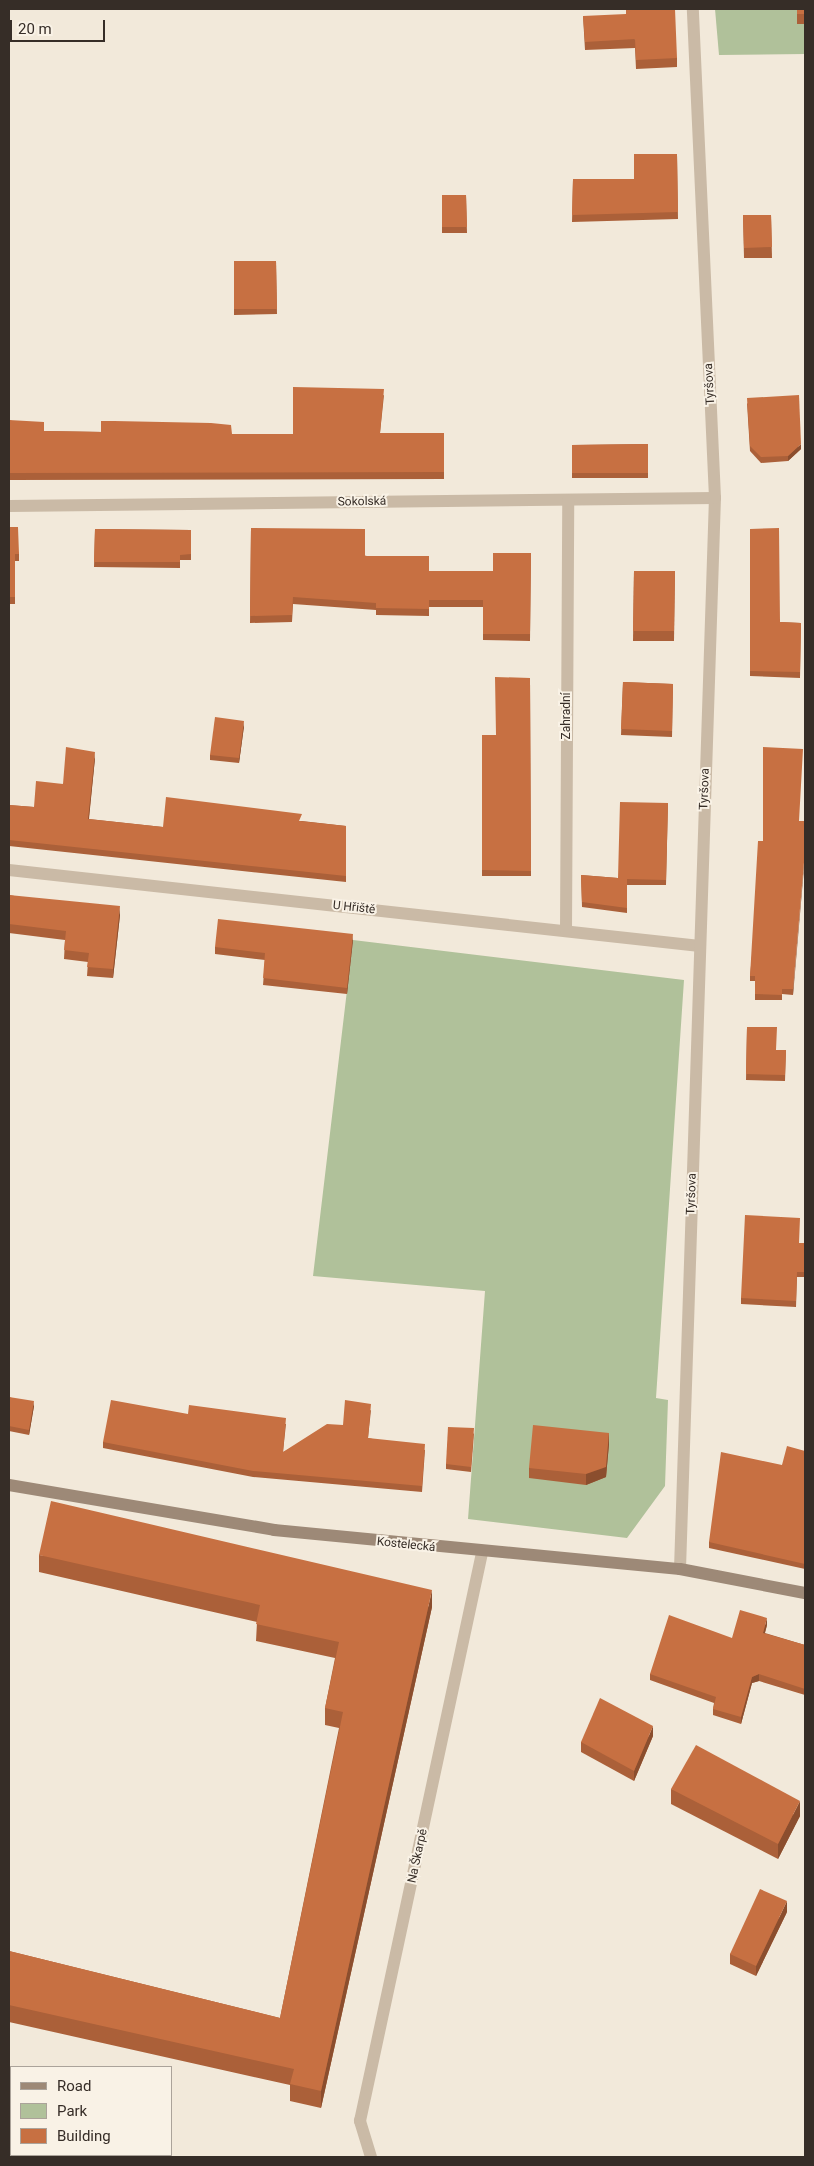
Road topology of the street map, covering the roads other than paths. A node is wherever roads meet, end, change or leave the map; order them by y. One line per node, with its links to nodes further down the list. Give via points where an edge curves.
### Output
1 (693, 9): 2 (street, Tyršova)
2 (715, 498): 3 (street, Sokolská); 7 (street, Tyršova)
3 (568, 500): 4 (street, Sokolská); 6 (street, Zahradní)
4 (9, 506)
5 (9, 870): 6 (street, U Hřiště)
6 (566, 931): 7 (street, U Hřiště)
7 (700, 946): 10 (street, Tyršova)
8 (9, 1485): 9 (main road, Kostelecká, via 274,1530)
9 (482, 1553): 10 (main road, Kostelecká); 12 (street, Na Škarpě, via 360,2121)
10 (680, 1569): 11 (main road, Kostelecká)
11 (805, 1592)
12 (371, 2157)

